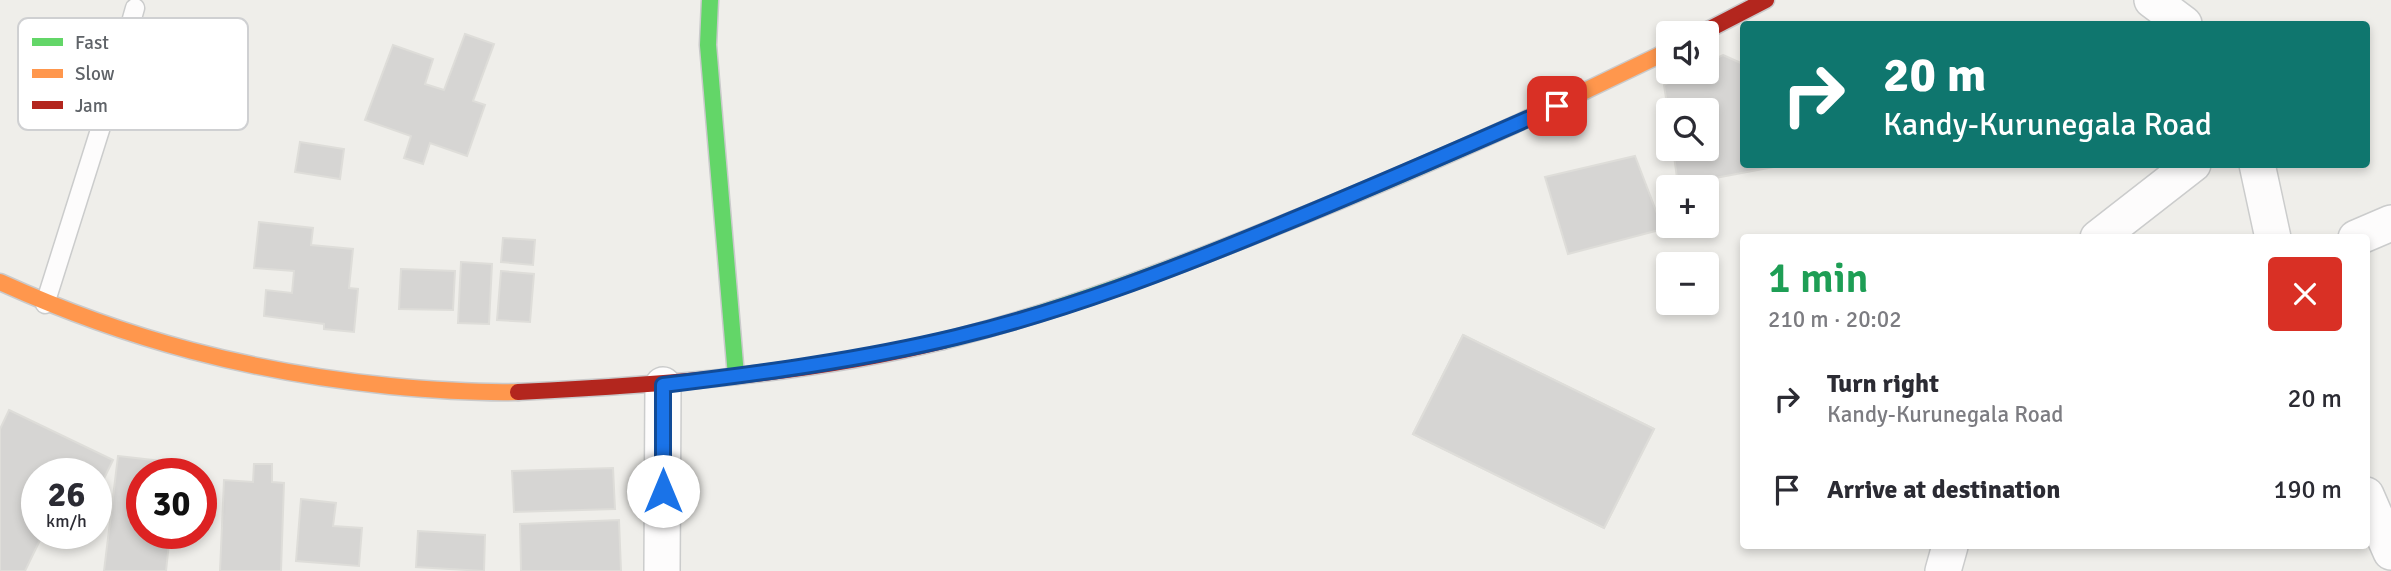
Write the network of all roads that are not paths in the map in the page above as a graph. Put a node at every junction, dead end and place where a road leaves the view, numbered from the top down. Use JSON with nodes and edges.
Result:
{"nodes":[{"id":1,"x":710,"y":0,"type":"edge"},
{"id":2,"x":1766,"y":0,"type":"edge"},
{"id":3,"x":2152,"y":0,"type":"edge"},
{"id":4,"x":135,"y":8,"type":"dead end"},
{"id":5,"x":132,"y":18,"type":"edge"},
{"id":6,"x":2180,"y":21,"type":"edge"},
{"id":7,"x":1719,"y":24,"type":"edge"},
{"id":8,"x":1656,"y":57,"type":"edge"},
{"id":9,"x":100,"y":130,"type":"edge"},
{"id":10,"x":2188,"y":168,"type":"edge"},
{"id":11,"x":2258,"y":168,"type":"edge"},
{"id":12,"x":2391,"y":223,"type":"edge"},
{"id":13,"x":2103,"y":234,"type":"edge"},
{"id":14,"x":2272,"y":234,"type":"edge"},
{"id":15,"x":2365,"y":234,"type":"edge"},
{"id":16,"x":0,"y":282,"type":"edge"},
{"id":17,"x":45,"y":304,"type":"junction"},
{"id":18,"x":736,"y":376,"type":"junction"},
{"id":19,"x":663,"y":385,"type":"junction"},
{"id":20,"x":2370,"y":504,"type":"edge"},
{"id":21,"x":1949,"y":549,"type":"edge"},
{"id":22,"x":2391,"y":552,"type":"edge"},
{"id":23,"x":662,"y":571,"type":"edge"},
{"id":24,"x":1943,"y":571,"type":"edge"}],
"edges":[{"from":1,"to":18,"type":"main road"},
{"from":2,"to":7,"type":"main road"},
{"from":3,"to":6,"type":"street"},
{"from":4,"to":5,"type":"lane"},
{"from":8,"to":18,"type":"main road"},
{"from":9,"to":17,"type":"lane"},
{"from":10,"to":13,"type":"street"},
{"from":11,"to":14,"type":"street"},
{"from":12,"to":15,"type":"street"},
{"from":16,"to":17,"type":"main road"},
{"from":17,"to":19,"type":"main road"},
{"from":18,"to":19,"type":"main road"},
{"from":19,"to":23,"type":"street"},
{"from":20,"to":22,"type":"street"},
{"from":21,"to":24,"type":"street"}]}
